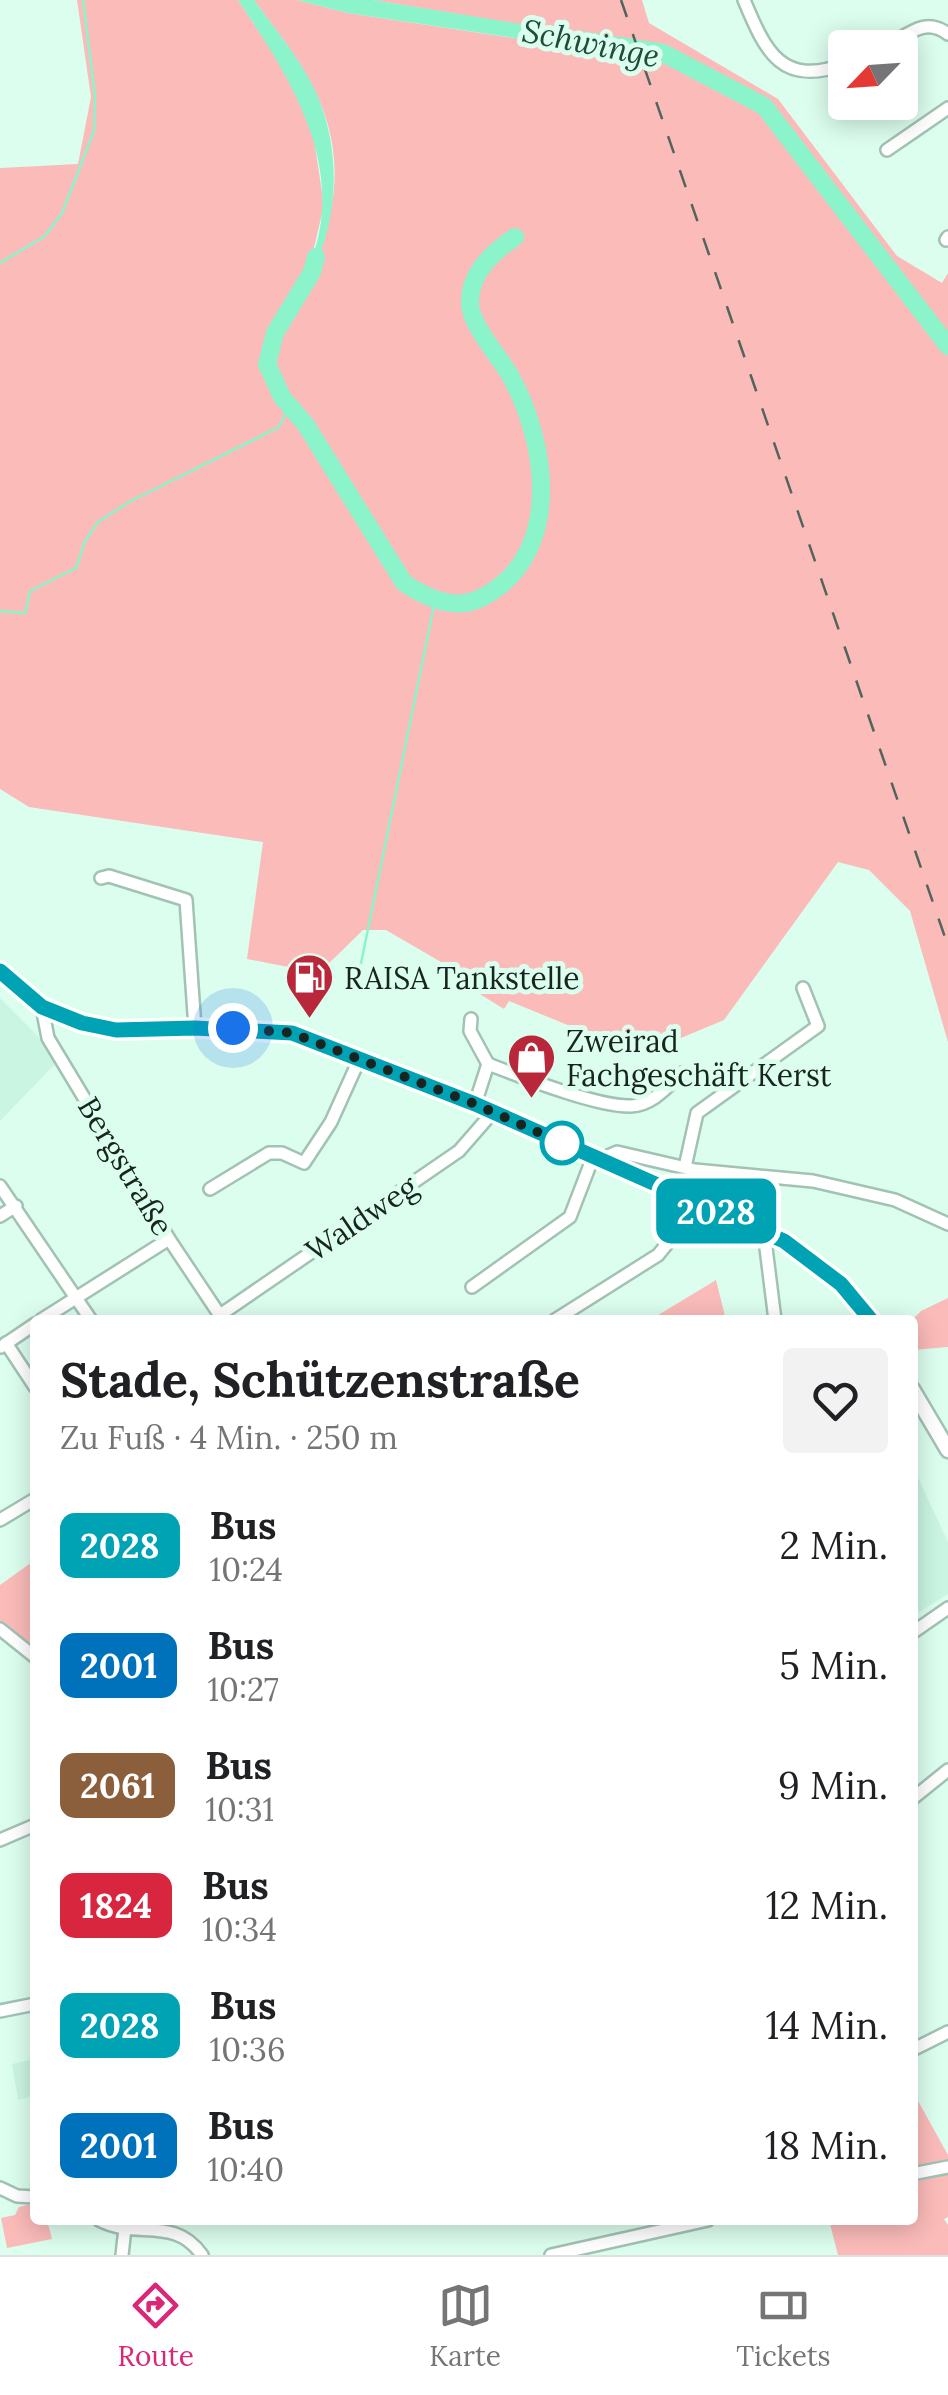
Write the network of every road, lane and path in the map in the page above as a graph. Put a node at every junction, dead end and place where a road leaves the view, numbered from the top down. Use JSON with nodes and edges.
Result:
{"nodes":[{"id":1,"x":744,"y":0,"type":"edge"},
{"id":2,"x":916,"y":30,"type":"edge"},
{"id":3,"x":948,"y":34,"type":"edge"},
{"id":4,"x":828,"y":69,"type":"edge"},
{"id":5,"x":948,"y":108,"type":"edge"},
{"id":6,"x":888,"y":150,"type":"dead end"},
{"id":7,"x":100,"y":878,"type":"dead end"},
{"id":8,"x":0,"y":971,"type":"edge"},
{"id":9,"x":803,"y":988,"type":"dead end"},
{"id":10,"x":42,"y":1007,"type":"junction"},
{"id":11,"x":471,"y":1019,"type":"dead end"},
{"id":12,"x":195,"y":1028,"type":"junction"},
{"id":13,"x":359,"y":1060,"type":"junction"},
{"id":14,"x":488,"y":1064,"type":"junction"},
{"id":15,"x":682,"y":1072,"type":"dead end"},
{"id":16,"x":475,"y":1104,"type":"junction"},
{"id":17,"x":493,"y":1112,"type":"junction"},
{"id":18,"x":596,"y":1158,"type":"junction"},
{"id":19,"x":686,"y":1166,"type":"junction"},
{"id":20,"x":0,"y":1186,"type":"edge"},
{"id":21,"x":210,"y":1188,"type":"dead end"},
{"id":22,"x":688,"y":1199,"type":"junction"},
{"id":23,"x":16,"y":1206,"type":"junction"},
{"id":24,"x":0,"y":1216,"type":"edge"},
{"id":25,"x":948,"y":1224,"type":"edge"},
{"id":26,"x":764,"y":1232,"type":"junction"},
{"id":27,"x":169,"y":1239,"type":"junction"},
{"id":28,"x":472,"y":1287,"type":"dead end"},
{"id":29,"x":75,"y":1298,"type":"junction"},
{"id":30,"x":49,"y":1315,"type":"edge"},
{"id":31,"x":87,"y":1315,"type":"edge"},
{"id":32,"x":219,"y":1315,"type":"edge"},
{"id":33,"x":225,"y":1315,"type":"edge"},
{"id":34,"x":563,"y":1315,"type":"edge"},
{"id":35,"x":774,"y":1315,"type":"edge"},
{"id":36,"x":867,"y":1315,"type":"edge"},
{"id":37,"x":30,"y":1327,"type":"edge"},
{"id":38,"x":3,"y":1345,"type":"edge"},
{"id":39,"x":30,"y":1380,"type":"edge"},
{"id":40,"x":918,"y":1399,"type":"edge"},
{"id":41,"x":948,"y":1450,"type":"edge"},
{"id":42,"x":30,"y":1502,"type":"edge"},
{"id":43,"x":0,"y":1520,"type":"edge"},
{"id":44,"x":946,"y":1609,"type":"edge"},
{"id":45,"x":948,"y":1624,"type":"edge"},
{"id":46,"x":918,"y":1628,"type":"edge"},
{"id":47,"x":0,"y":1629,"type":"edge"},
{"id":48,"x":30,"y":1653,"type":"edge"},
{"id":49,"x":948,"y":1770,"type":"edge"},
{"id":50,"x":918,"y":1794,"type":"edge"},
{"id":51,"x":30,"y":1827,"type":"edge"},
{"id":52,"x":0,"y":1840,"type":"edge"},
{"id":53,"x":30,"y":2005,"type":"edge"},
{"id":54,"x":0,"y":2011,"type":"edge"},
{"id":55,"x":948,"y":2032,"type":"edge"},
{"id":56,"x":918,"y":2047,"type":"edge"},
{"id":57,"x":948,"y":2167,"type":"edge"},
{"id":58,"x":918,"y":2173,"type":"edge"},
{"id":59,"x":0,"y":2188,"type":"edge"},
{"id":60,"x":30,"y":2197,"type":"edge"},
{"id":61,"x":116,"y":2225,"type":"edge"},
{"id":62,"x":185,"y":2225,"type":"edge"},
{"id":63,"x":686,"y":2225,"type":"edge"},
{"id":64,"x":125,"y":2228,"type":"junction"},
{"id":65,"x":180,"y":2234,"type":"junction"},
{"id":66,"x":122,"y":2255,"type":"edge"},
{"id":67,"x":202,"y":2255,"type":"edge"},
{"id":68,"x":552,"y":2255,"type":"edge"}],
"edges":[{"from":1,"to":4,"type":"street"},
{"from":2,"to":3,"type":"street"},
{"from":5,"to":6,"type":"street"},
{"from":7,"to":12,"type":"street"},
{"from":8,"to":10,"type":"main road"},
{"from":9,"to":19,"type":"street"},
{"from":10,"to":12,"type":"main road"},
{"from":10,"to":27,"type":"street","name":"Bergstraße"},
{"from":11,"to":14,"type":"street"},
{"from":12,"to":13,"type":"main road"},
{"from":13,"to":16,"type":"main road"},
{"from":13,"to":21,"type":"street"},
{"from":14,"to":15,"type":"street"},
{"from":14,"to":16,"type":"street"},
{"from":16,"to":17,"type":"main road"},
{"from":17,"to":18,"type":"main road"},
{"from":17,"to":33,"type":"street","name":"Waldweg"},
{"from":18,"to":19,"type":"street"},
{"from":18,"to":22,"type":"main road"},
{"from":18,"to":28,"type":"street"},
{"from":19,"to":25,"type":"street"},
{"from":20,"to":23,"type":"street"},
{"from":22,"to":26,"type":"main road"},
{"from":22,"to":34,"type":"street"},
{"from":23,"to":24,"type":"street"},
{"from":23,"to":29,"type":"street"},
{"from":26,"to":35,"type":"street"},
{"from":26,"to":36,"type":"main road"},
{"from":27,"to":29,"type":"street"},
{"from":27,"to":32,"type":"street","name":"Bergstraße"},
{"from":29,"to":30,"type":"street"},
{"from":29,"to":31,"type":"street"},
{"from":37,"to":38,"type":"street"},
{"from":38,"to":39,"type":"street"},
{"from":40,"to":41,"type":"main road"},
{"from":42,"to":43,"type":"street"},
{"from":44,"to":45,"type":"street"},
{"from":44,"to":46,"type":"street"},
{"from":47,"to":48,"type":"street"},
{"from":49,"to":50,"type":"street"},
{"from":51,"to":52,"type":"street"},
{"from":53,"to":54,"type":"street"},
{"from":55,"to":56,"type":"street"},
{"from":57,"to":58,"type":"street"},
{"from":59,"to":60,"type":"street"},
{"from":61,"to":64,"type":"street"},
{"from":62,"to":65,"type":"street"},
{"from":63,"to":68,"type":"street"},
{"from":64,"to":65,"type":"street"},
{"from":64,"to":66,"type":"street"},
{"from":65,"to":67,"type":"street"}]}
